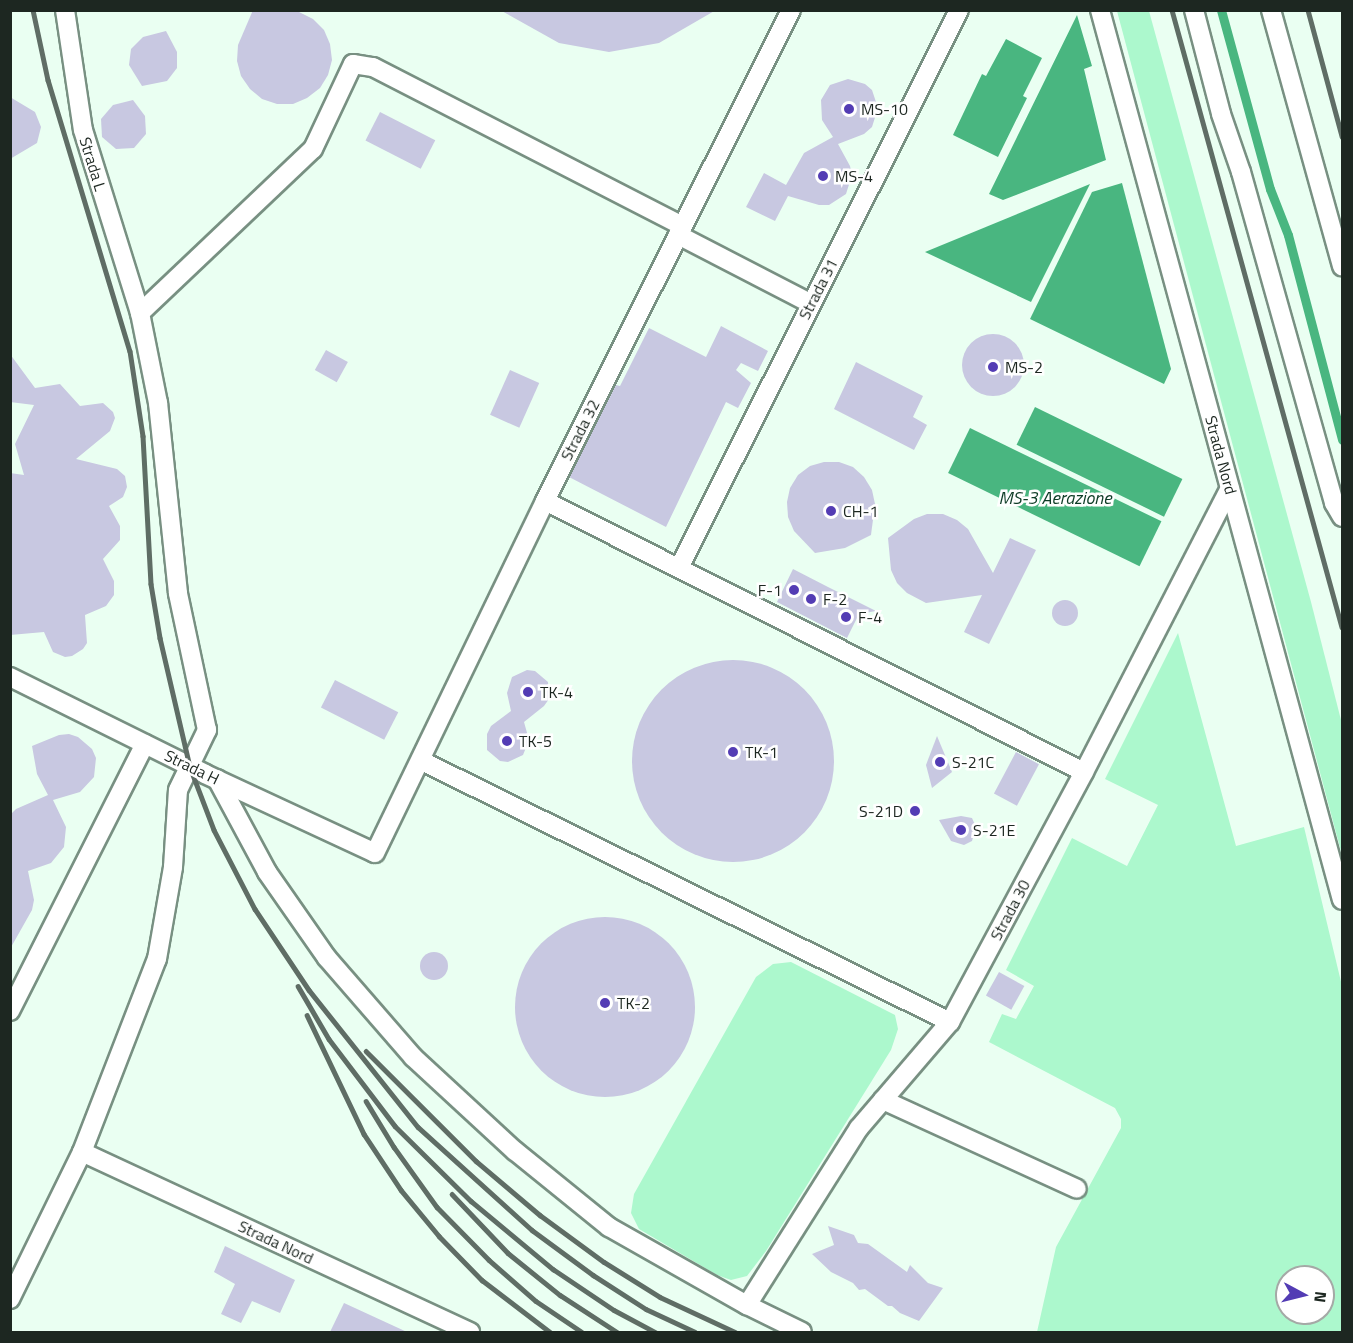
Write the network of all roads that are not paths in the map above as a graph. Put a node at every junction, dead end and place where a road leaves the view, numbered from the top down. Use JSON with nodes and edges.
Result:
{"nodes":[{"id":1,"x":65,"y":10,"type":"edge"},
{"id":2,"x":791,"y":10,"type":"edge"},
{"id":3,"x":959,"y":10,"type":"edge"},
{"id":4,"x":1100,"y":10,"type":"edge"},
{"id":5,"x":1194,"y":10,"type":"edge"},
{"id":6,"x":1271,"y":10,"type":"edge"},
{"id":7,"x":680,"y":230,"type":"junction"},
{"id":8,"x":1342,"y":266,"type":"edge"},
{"id":9,"x":810,"y":303,"type":"junction"},
{"id":10,"x":140,"y":313,"type":"junction"},
{"id":11,"x":1230,"y":488,"type":"junction"},
{"id":12,"x":545,"y":501,"type":"junction"},
{"id":13,"x":1342,"y":517,"type":"edge"},
{"id":14,"x":679,"y":568,"type":"junction"},
{"id":15,"x":10,"y":677,"type":"edge"},
{"id":16,"x":145,"y":744,"type":"junction"},
{"id":17,"x":422,"y":760,"type":"junction"},
{"id":18,"x":190,"y":767,"type":"junction"},
{"id":19,"x":1084,"y":772,"type":"junction"},
{"id":20,"x":217,"y":779,"type":"junction"},
{"id":21,"x":375,"y":853,"type":"joint"},
{"id":22,"x":1342,"y":900,"type":"edge"},
{"id":23,"x":10,"y":1011,"type":"edge"},
{"id":24,"x":950,"y":1022,"type":"junction"},
{"id":25,"x":884,"y":1100,"type":"junction"},
{"id":26,"x":82,"y":1152,"type":"junction"},
{"id":27,"x":1077,"y":1189,"type":"dead end"},
{"id":28,"x":10,"y":1299,"type":"edge"},
{"id":29,"x":747,"y":1305,"type":"junction"},
{"id":30,"x":470,"y":1332,"type":"edge"},
{"id":31,"x":802,"y":1332,"type":"edge"}],
"edges":[{"from":1,"to":10,"type":"lane","name":"Strada L"},
{"from":2,"to":7,"type":"lane","name":"Strada 32"},
{"from":3,"to":9,"type":"lane","name":"Strada 31"},
{"from":4,"to":11,"type":"lane","name":"Strada Nord"},
{"from":5,"to":13,"type":"lane"},
{"from":6,"to":8,"type":"lane"},
{"from":7,"to":9,"type":"lane"},
{"from":7,"to":10,"type":"lane"},
{"from":7,"to":12,"type":"lane","name":"Strada 32"},
{"from":9,"to":14,"type":"lane","name":"Strada 31"},
{"from":10,"to":18,"type":"lane","name":"Strada L"},
{"from":11,"to":19,"type":"lane","name":"Strada 30"},
{"from":11,"to":22,"type":"lane","name":"Strada Nord"},
{"from":12,"to":14,"type":"lane"},
{"from":12,"to":17,"type":"lane","name":"Strada 32"},
{"from":14,"to":19,"type":"lane"},
{"from":15,"to":16,"type":"lane","name":"Strada H"},
{"from":16,"to":18,"type":"lane","name":"Strada H"},
{"from":16,"to":23,"type":"lane"},
{"from":17,"to":21,"type":"lane","name":"Strada 32"},
{"from":17,"to":24,"type":"lane"},
{"from":18,"to":20,"type":"lane","name":"Strada H"},
{"from":18,"to":26,"type":"lane","name":"Strada L"},
{"from":19,"to":24,"type":"lane","name":"Strada 30"},
{"from":20,"to":21,"type":"lane","name":"Strada H"},
{"from":20,"to":29,"type":"lane"},
{"from":24,"to":25,"type":"lane","name":"Strada 30"},
{"from":25,"to":27,"type":"lane"},
{"from":25,"to":29,"type":"lane","name":"Strada 30"},
{"from":26,"to":28,"type":"lane","name":"Strada L"},
{"from":26,"to":30,"type":"lane","name":"Strada Nord"},
{"from":29,"to":31,"type":"lane"}]}
